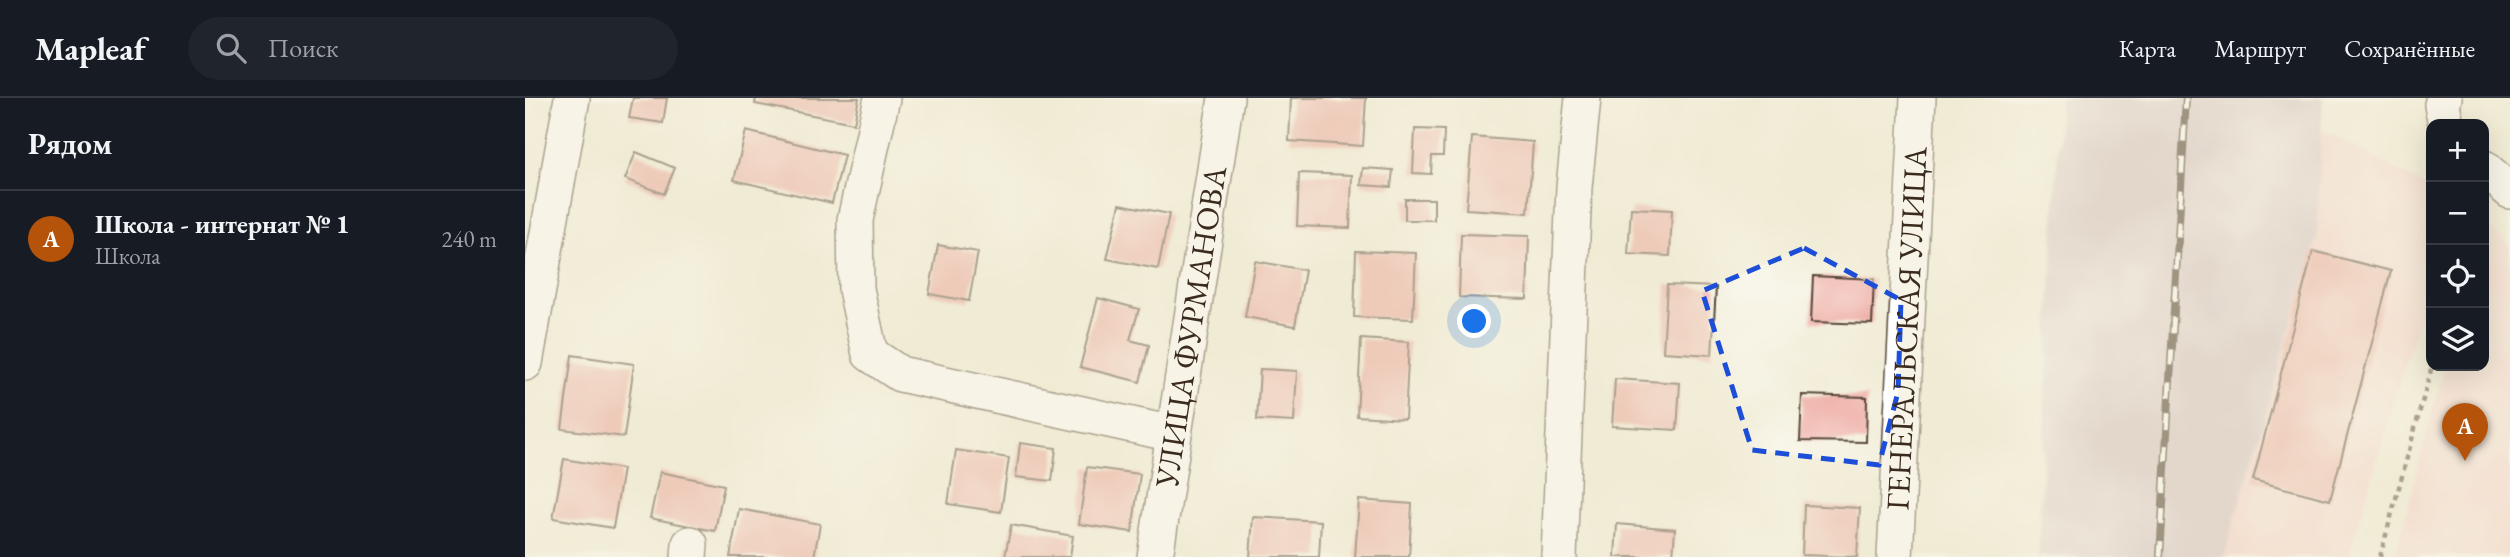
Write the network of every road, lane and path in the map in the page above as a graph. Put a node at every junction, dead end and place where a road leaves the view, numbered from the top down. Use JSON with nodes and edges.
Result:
{"nodes":[{"id":1,"x":572,"y":98,"type":"edge"},
{"id":2,"x":882,"y":98,"type":"edge"},
{"id":3,"x":1226,"y":98,"type":"edge"},
{"id":4,"x":1583,"y":98,"type":"edge"},
{"id":5,"x":1918,"y":98,"type":"edge"},
{"id":6,"x":2444,"y":98,"type":"edge"},
{"id":7,"x":2445,"y":119,"type":"edge"},
{"id":8,"x":2489,"y":172,"type":"edge"},
{"id":9,"x":2510,"y":191,"type":"edge"},
{"id":10,"x":525,"y":363,"type":"edge"},
{"id":11,"x":2431,"y":371,"type":"edge"},
{"id":12,"x":1173,"y":434,"type":"junction"},
{"id":13,"x":1155,"y":557,"type":"edge"},
{"id":14,"x":1559,"y":557,"type":"edge"},
{"id":15,"x":1895,"y":557,"type":"edge"},
{"id":16,"x":2380,"y":557,"type":"edge"}],
"edges":[{"from":1,"to":10,"type":"street"},
{"from":2,"to":12,"type":"street"},
{"from":3,"to":12,"type":"street","name":"УЛИЦА ФУРМАНОВА"},
{"from":4,"to":14,"type":"street"},
{"from":5,"to":15,"type":"street","name":"ГЕНЕРАЛЬСКАЯ УЛИЦА"},
{"from":6,"to":7,"type":"street"},
{"from":8,"to":9,"type":"street"},
{"from":11,"to":16,"type":"path"},
{"from":12,"to":13,"type":"street","name":"УЛИЦА ФУРМАНОВА"}]}
